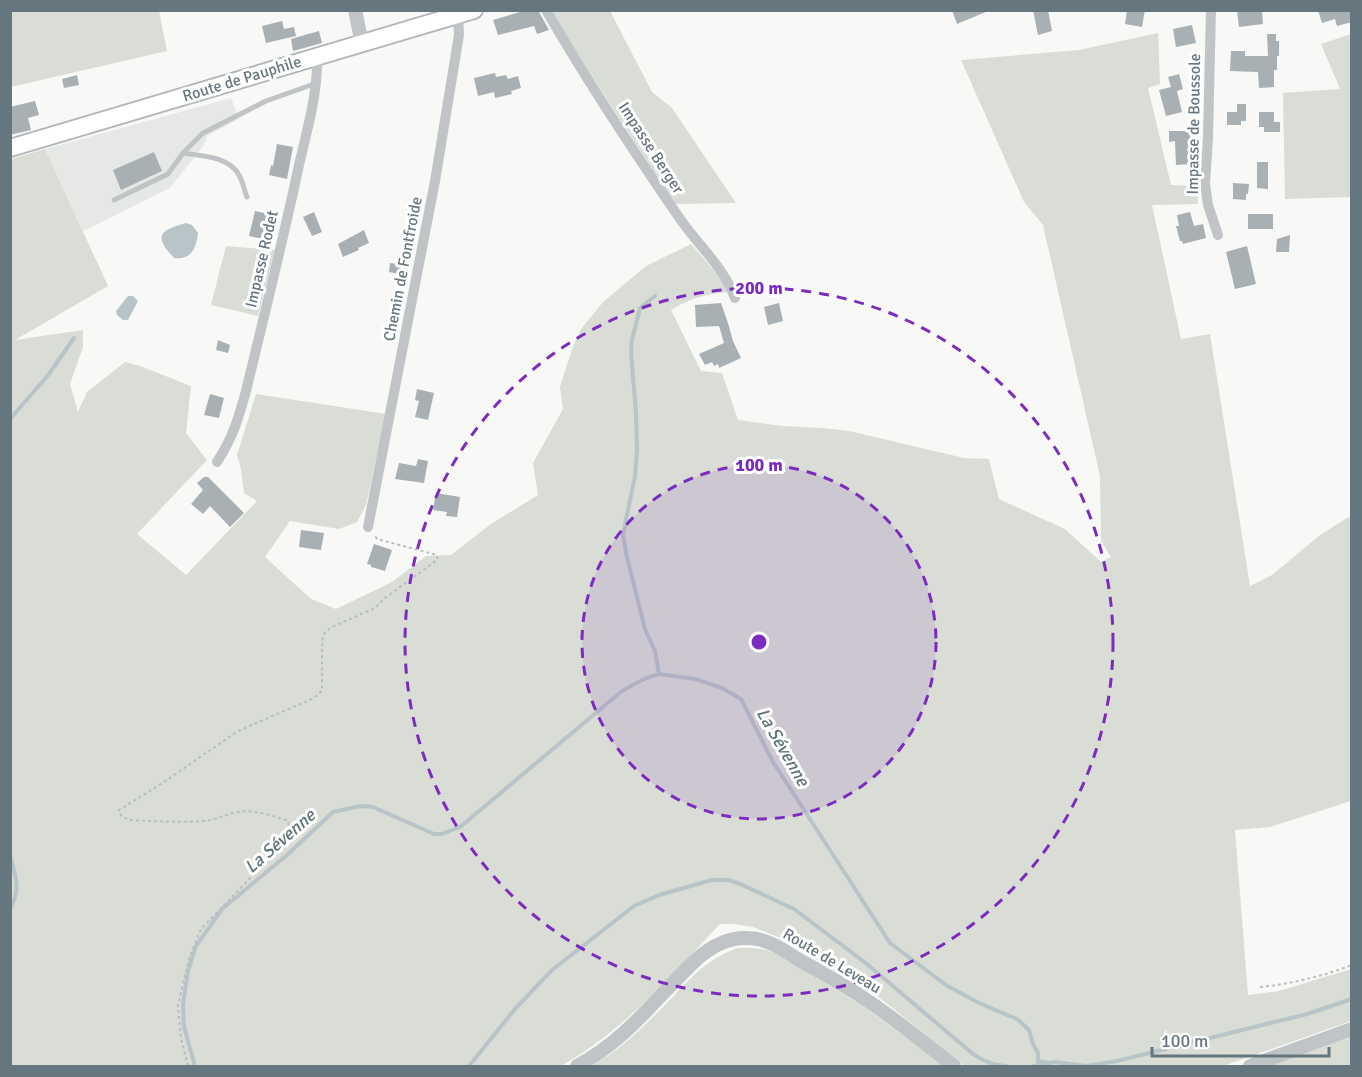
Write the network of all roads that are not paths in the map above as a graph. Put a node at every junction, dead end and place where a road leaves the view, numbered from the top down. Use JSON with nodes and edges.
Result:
{"nodes":[{"id":1,"x":355,"y":10,"type":"edge"},
{"id":2,"x":546,"y":10,"type":"edge"},
{"id":3,"x":1211,"y":10,"type":"edge"},
{"id":4,"x":466,"y":13,"type":"edge"},
{"id":5,"x":362,"y":44,"type":"junction"},
{"id":6,"x":317,"y":57,"type":"junction"},
{"id":7,"x":315,"y":84,"type":"junction"},
{"id":8,"x":10,"y":148,"type":"edge"},
{"id":9,"x":183,"y":153,"type":"junction"},
{"id":10,"x":247,"y":198,"type":"dead end"},
{"id":11,"x":114,"y":200,"type":"dead end"},
{"id":12,"x":1218,"y":235,"type":"dead end"},
{"id":13,"x":735,"y":298,"type":"dead end"},
{"id":14,"x":217,"y":462,"type":"dead end"},
{"id":15,"x":368,"y":527,"type":"road end"},
{"id":16,"x":1352,"y":1029,"type":"edge"},
{"id":17,"x":577,"y":1066,"type":"edge"},
{"id":18,"x":954,"y":1066,"type":"edge"},
{"id":19,"x":1251,"y":1066,"type":"edge"}],
"edges":[{"from":1,"to":5,"type":"street"},
{"from":2,"to":13,"type":"street","name":"Impasse Berger"},
{"from":3,"to":12,"type":"street","name":"Impasse de Boussole"},
{"from":4,"to":5,"type":"main road","name":"Route de Pauphile"},
{"from":4,"to":15,"type":"street","name":"Chemin de Fontfroide"},
{"from":5,"to":6,"type":"main road","name":"Route de Pauphile"},
{"from":6,"to":7,"type":"street","name":"Impasse Rodet"},
{"from":6,"to":8,"type":"main road","name":"Route de Pauphile"},
{"from":7,"to":9,"type":"lane"},
{"from":7,"to":14,"type":"street","name":"Impasse Rodet"},
{"from":9,"to":10,"type":"lane"},
{"from":9,"to":11,"type":"lane"},
{"from":16,"to":19,"type":"street"},
{"from":17,"to":18,"type":"street","name":"Route de Leveau"}]}
